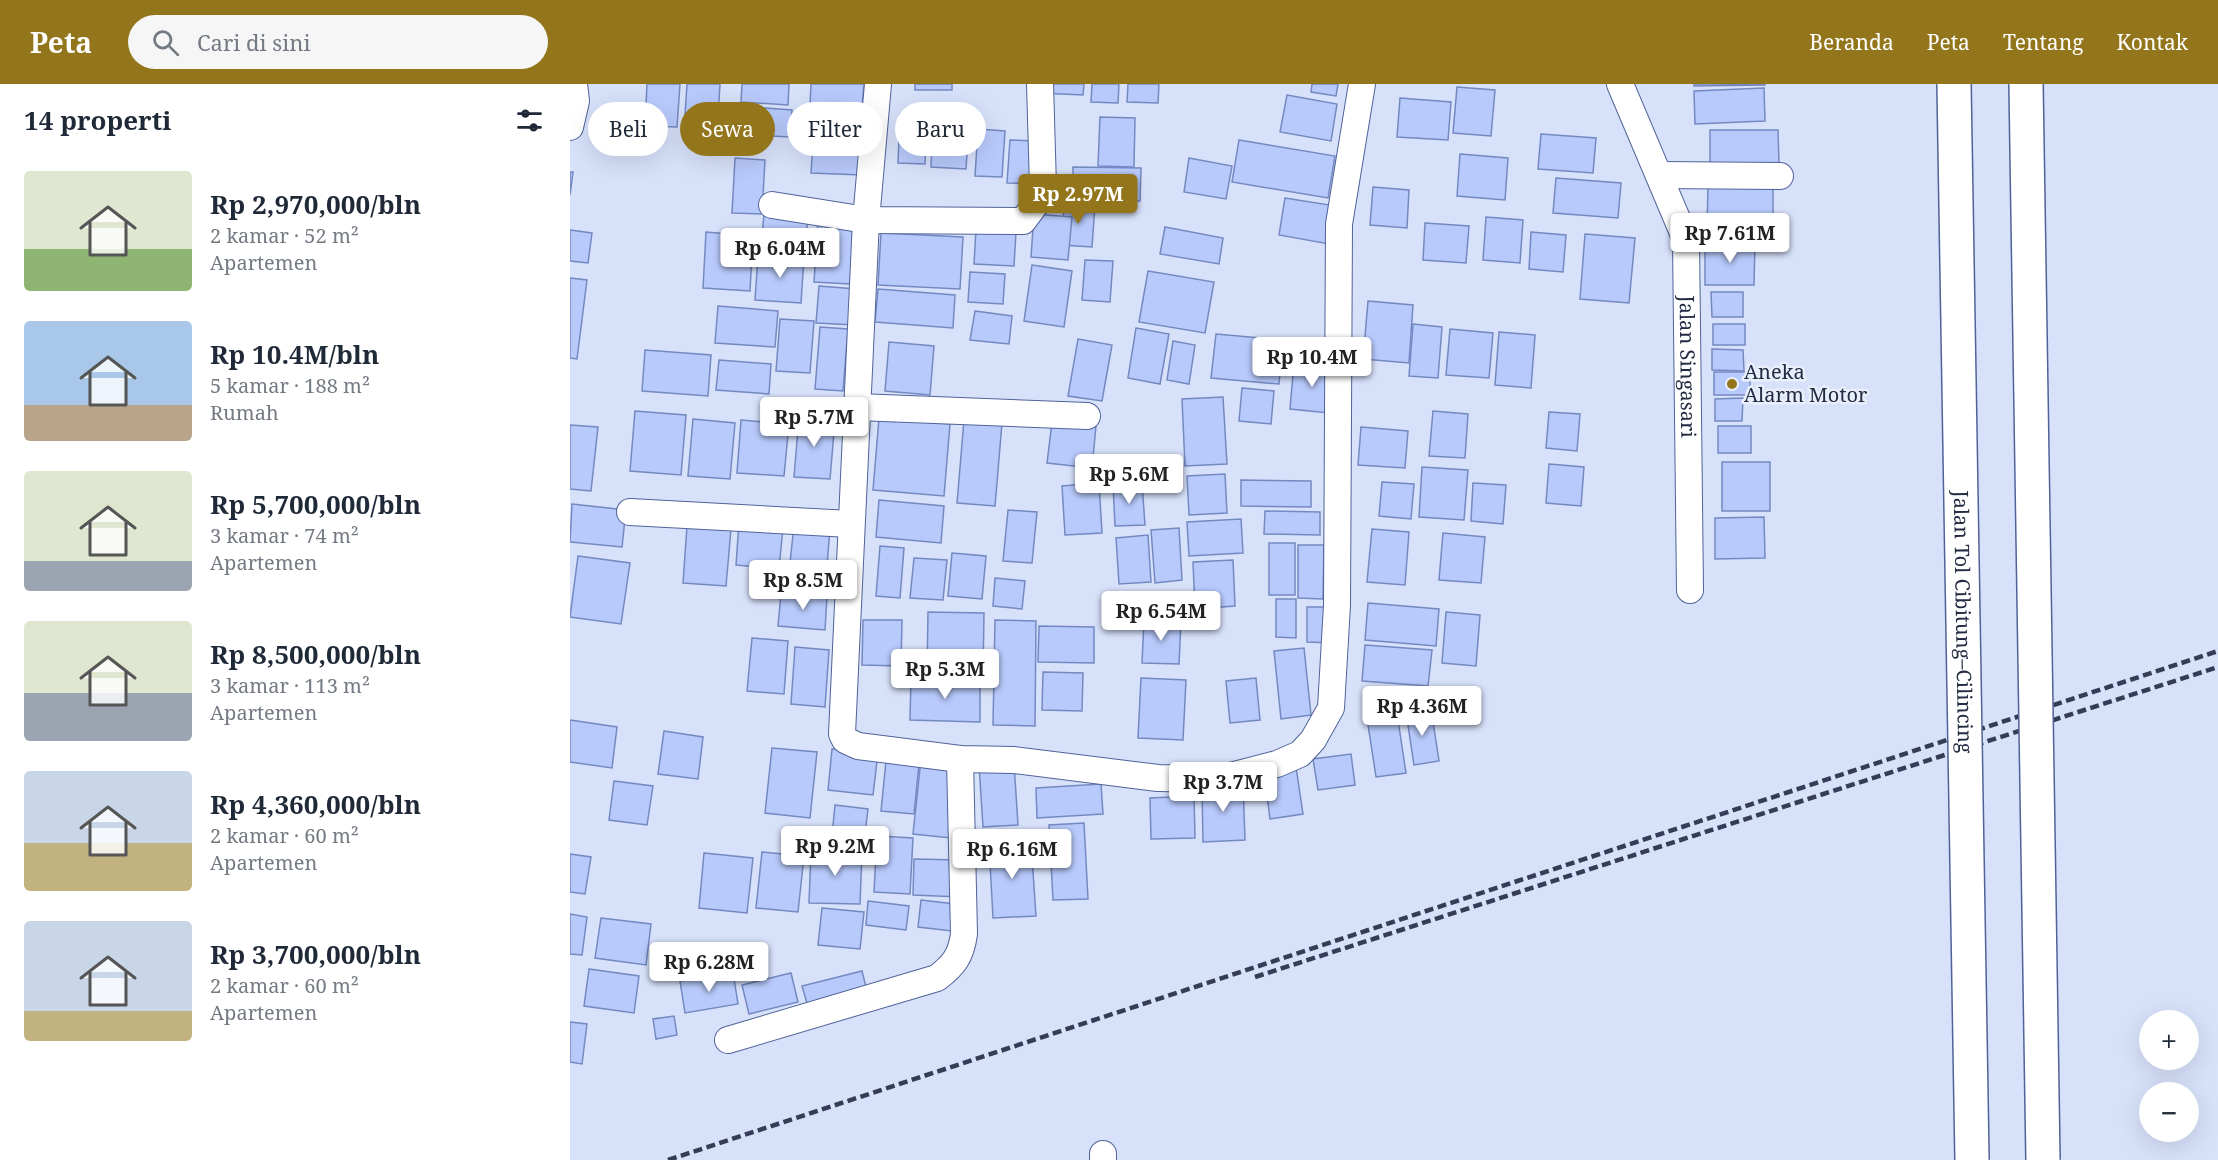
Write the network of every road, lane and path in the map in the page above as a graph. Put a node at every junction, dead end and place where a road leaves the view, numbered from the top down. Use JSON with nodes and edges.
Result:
{"nodes":[{"id":1,"x":574,"y":84,"type":"edge"},
{"id":2,"x":878,"y":84,"type":"edge"},
{"id":3,"x":1040,"y":84,"type":"edge"},
{"id":4,"x":1362,"y":84,"type":"edge"},
{"id":5,"x":1620,"y":84,"type":"edge"},
{"id":6,"x":1954,"y":84,"type":"edge"},
{"id":7,"x":2026,"y":84,"type":"edge"},
{"id":8,"x":570,"y":127,"type":"edge"},
{"id":9,"x":1659,"y":175,"type":"junction"},
{"id":10,"x":1780,"y":176,"type":"dead end"},
{"id":11,"x":772,"y":204,"type":"dead end"},
{"id":12,"x":866,"y":220,"type":"junction"},
{"id":13,"x":857,"y":407,"type":"junction"},
{"id":14,"x":1087,"y":416,"type":"dead end"},
{"id":15,"x":630,"y":512,"type":"dead end"},
{"id":16,"x":850,"y":524,"type":"junction"},
{"id":17,"x":1690,"y":590,"type":"dead end"},
{"id":18,"x":960,"y":759,"type":"junction"},
{"id":19,"x":728,"y":1040,"type":"dead end"},
{"id":20,"x":1972,"y":1160,"type":"edge"},
{"id":21,"x":2043,"y":1160,"type":"edge"}],
"edges":[{"from":1,"to":8,"type":"street"},
{"from":2,"to":12,"type":"street"},
{"from":3,"to":12,"type":"street"},
{"from":4,"to":18,"type":"street"},
{"from":5,"to":9,"type":"street","name":"Jalan Singasari"},
{"from":6,"to":20,"type":"highway","name":"Jalan Tol Cibitung–Cilincing","bridge":true},
{"from":7,"to":21,"type":"highway","bridge":true},
{"from":9,"to":10,"type":"street"},
{"from":9,"to":17,"type":"street","name":"Jalan Singasari"},
{"from":11,"to":12,"type":"street"},
{"from":12,"to":13,"type":"street"},
{"from":13,"to":14,"type":"street"},
{"from":13,"to":16,"type":"street"},
{"from":15,"to":16,"type":"street"},
{"from":16,"to":18,"type":"street"},
{"from":18,"to":19,"type":"street"}]}
